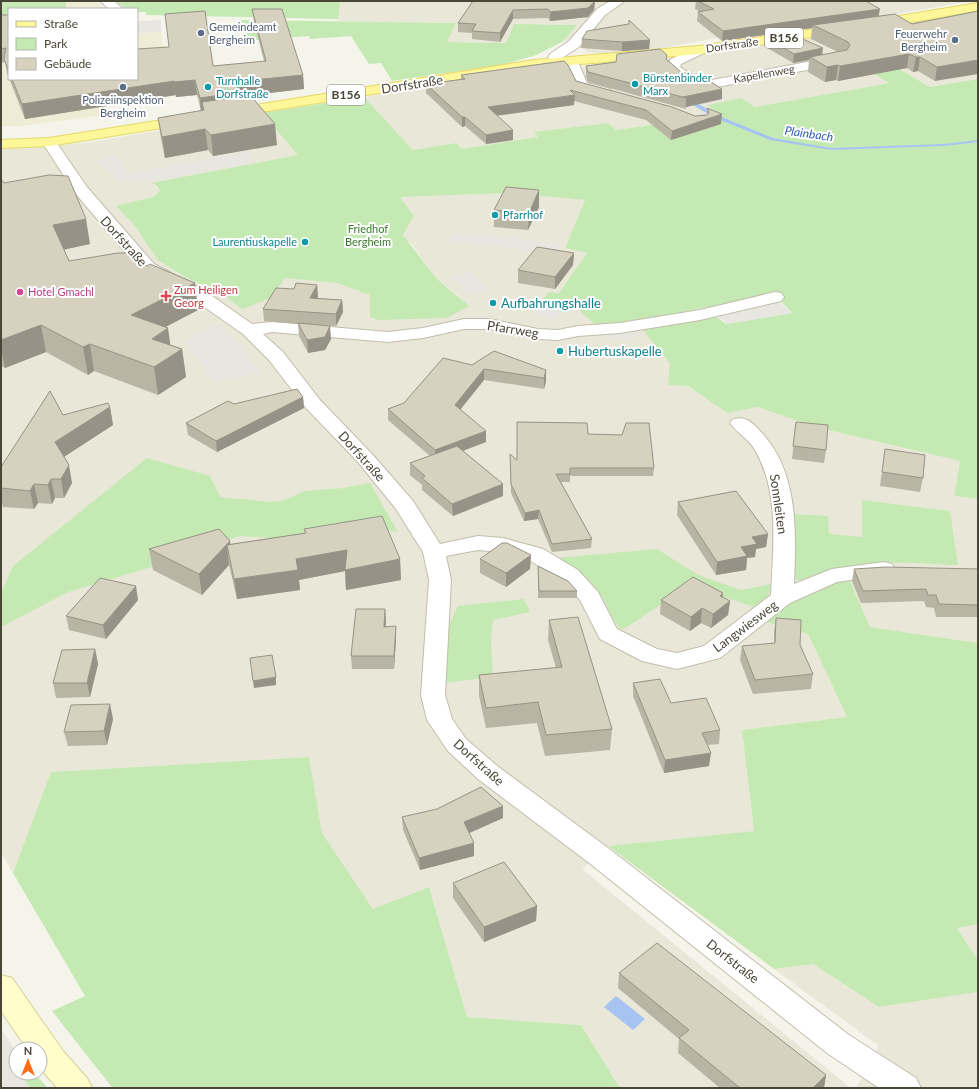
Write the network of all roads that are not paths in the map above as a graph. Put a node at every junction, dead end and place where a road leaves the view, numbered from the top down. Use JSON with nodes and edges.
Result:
{"nodes":[{"id":1,"x":106,"y":1,"type":"edge"},
{"id":2,"x":620,"y":1,"type":"edge"},
{"id":3,"x":978,"y":7,"type":"edge"},
{"id":4,"x":116,"y":8,"type":"edge"},
{"id":5,"x":794,"y":37,"type":"junction"},
{"id":6,"x":574,"y":44,"type":"junction"},
{"id":7,"x":699,"y":50,"type":"junction"},
{"id":8,"x":589,"y":61,"type":"junction"},
{"id":9,"x":571,"y":62,"type":"junction"},
{"id":10,"x":557,"y":63,"type":"junction"},
{"id":11,"x":618,"y":96,"type":"edge"},
{"id":12,"x":50,"y":142,"type":"junction"},
{"id":13,"x":1,"y":144,"type":"edge"},
{"id":14,"x":775,"y":297,"type":"dead end"},
{"id":15,"x":250,"y":330,"type":"junction"},
{"id":16,"x":740,"y":423,"type":"dead end"},
{"id":17,"x":434,"y":552,"type":"junction"},
{"id":18,"x":904,"y":568,"type":"edge"},
{"id":19,"x":782,"y":598,"type":"junction"},
{"id":20,"x":1,"y":987,"type":"edge"},
{"id":21,"x":76,"y":1088,"type":"edge"},
{"id":22,"x":906,"y":1088,"type":"edge"}],
"edges":[{"from":1,"to":4,"type":"street"},
{"from":2,"to":6,"type":"street"},
{"from":3,"to":5,"type":"main road","name":"Dorfstraße","number":"B156"},
{"from":5,"to":7,"type":"main road","name":"Dorfstraße","number":"B156"},
{"from":5,"to":7,"type":"street","name":"Kapellenweg"},
{"from":6,"to":8,"type":"street"},
{"from":6,"to":10,"type":"street"},
{"from":7,"to":8,"type":"main road","name":"Dorfstraße","number":"B156"},
{"from":8,"to":9,"type":"main road","name":"Dorfstraße","number":"B156"},
{"from":9,"to":10,"type":"main road","name":"Dorfstraße","number":"B156"},
{"from":9,"to":11,"type":"street"},
{"from":10,"to":12,"type":"main road","name":"Dorfstraße","number":"B156"},
{"from":12,"to":13,"type":"main road","number":"B156"},
{"from":12,"to":15,"type":"street","name":"Dorfstraße"},
{"from":14,"to":15,"type":"street","name":"Pfarrweg"},
{"from":15,"to":17,"type":"street","name":"Dorfstraße"},
{"from":16,"to":19,"type":"street","name":"Sonnleiten"},
{"from":17,"to":19,"type":"street","name":"Langwiesweg"},
{"from":17,"to":22,"type":"street","name":"Dorfstraße"},
{"from":18,"to":19,"type":"street","name":"Langwiesweg"},
{"from":20,"to":21,"type":"main road"}]}
